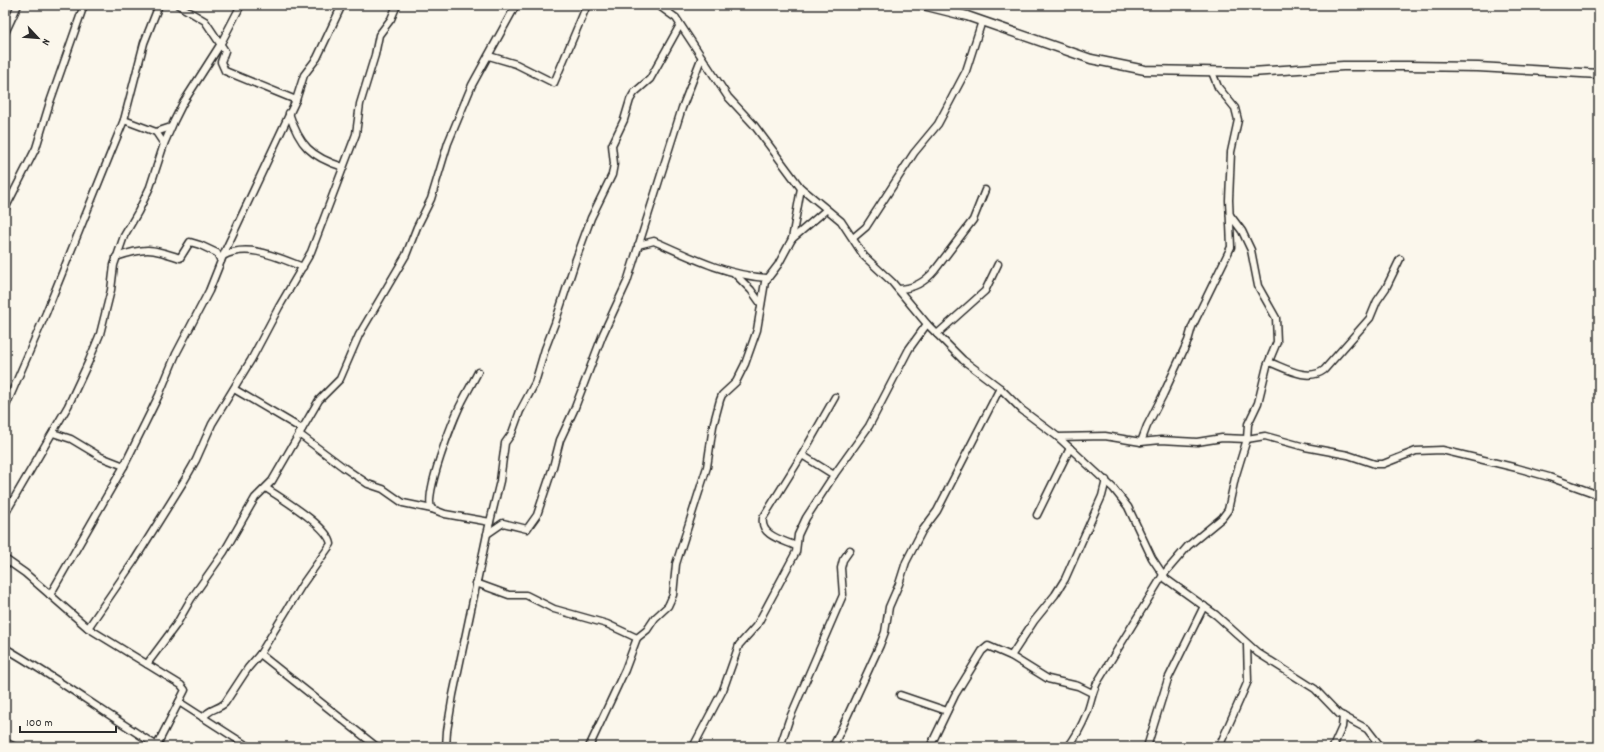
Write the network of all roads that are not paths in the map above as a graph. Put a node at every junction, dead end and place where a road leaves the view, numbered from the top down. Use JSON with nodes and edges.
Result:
{"nodes":[{"id":1,"x":18,"y":5,"type":"edge"},
{"id":2,"x":84,"y":5,"type":"edge"},
{"id":3,"x":160,"y":5,"type":"edge"},
{"id":4,"x":178,"y":5,"type":"edge"},
{"id":5,"x":241,"y":5,"type":"edge"},
{"id":6,"x":342,"y":5,"type":"edge"},
{"id":7,"x":397,"y":5,"type":"edge"},
{"id":8,"x":516,"y":5,"type":"edge"},
{"id":9,"x":587,"y":5,"type":"edge"},
{"id":10,"x":658,"y":5,"type":"edge"},
{"id":11,"x":923,"y":5,"type":"edge"},
{"id":12,"x":982,"y":21,"type":"junction"},
{"id":13,"x":680,"y":25,"type":"junction"},
{"id":14,"x":5,"y":33,"type":"edge"},
{"id":15,"x":226,"y":35,"type":"junction"},
{"id":16,"x":216,"y":36,"type":"junction"},
{"id":17,"x":220,"y":45,"type":"junction"},
{"id":18,"x":489,"y":56,"type":"junction"},
{"id":19,"x":701,"y":59,"type":"junction"},
{"id":20,"x":1212,"y":72,"type":"junction"},
{"id":21,"x":1599,"y":74,"type":"edge"},
{"id":22,"x":296,"y":100,"type":"junction"},
{"id":23,"x":289,"y":113,"type":"junction"},
{"id":24,"x":124,"y":120,"type":"junction"},
{"id":25,"x":172,"y":127,"type":"junction"},
{"id":26,"x":156,"y":132,"type":"junction"},
{"id":27,"x":164,"y":144,"type":"junction"},
{"id":28,"x":343,"y":167,"type":"junction"},
{"id":29,"x":801,"y":188,"type":"junction"},
{"id":30,"x":985,"y":190,"type":"dead end"},
{"id":31,"x":5,"y":210,"type":"edge"},
{"id":32,"x":826,"y":210,"type":"junction"},
{"id":33,"x":1230,"y":215,"type":"junction"},
{"id":34,"x":853,"y":238,"type":"junction"},
{"id":35,"x":792,"y":239,"type":"junction"},
{"id":36,"x":638,"y":245,"type":"junction"},
{"id":37,"x":222,"y":255,"type":"junction"},
{"id":38,"x":116,"y":258,"type":"junction"},
{"id":39,"x":1400,"y":259,"type":"dead end"},
{"id":40,"x":998,"y":264,"type":"dead end"},
{"id":41,"x":303,"y":267,"type":"junction"},
{"id":42,"x":733,"y":273,"type":"junction"},
{"id":43,"x":768,"y":278,"type":"junction"},
{"id":44,"x":898,"y":289,"type":"junction"},
{"id":45,"x":909,"y":289,"type":"junction"},
{"id":46,"x":906,"y":298,"type":"junction"},
{"id":47,"x":761,"y":304,"type":"junction"},
{"id":48,"x":927,"y":324,"type":"junction"},
{"id":49,"x":937,"y":334,"type":"junction"},
{"id":50,"x":1269,"y":362,"type":"junction"},
{"id":51,"x":478,"y":372,"type":"dead end"},
{"id":52,"x":1000,"y":388,"type":"junction"},
{"id":53,"x":234,"y":389,"type":"junction"},
{"id":54,"x":835,"y":397,"type":"dead end"},
{"id":55,"x":5,"y":408,"type":"edge"},
{"id":56,"x":300,"y":431,"type":"junction"},
{"id":57,"x":53,"y":433,"type":"junction"},
{"id":58,"x":1058,"y":437,"type":"junction"},
{"id":59,"x":1247,"y":439,"type":"junction"},
{"id":60,"x":1141,"y":442,"type":"junction"},
{"id":61,"x":1070,"y":448,"type":"junction"},
{"id":62,"x":802,"y":455,"type":"junction"},
{"id":63,"x":124,"y":466,"type":"junction"},
{"id":64,"x":834,"y":475,"type":"junction"},
{"id":65,"x":1106,"y":480,"type":"junction"},
{"id":66,"x":266,"y":488,"type":"junction"},
{"id":67,"x":1599,"y":495,"type":"edge"},
{"id":68,"x":429,"y":503,"type":"junction"},
{"id":69,"x":422,"y":508,"type":"junction"},
{"id":70,"x":432,"y":509,"type":"junction"},
{"id":71,"x":5,"y":514,"type":"edge"},
{"id":72,"x":1037,"y":515,"type":"dead end"},
{"id":73,"x":490,"y":522,"type":"junction"},
{"id":74,"x":487,"y":534,"type":"junction"},
{"id":75,"x":796,"y":546,"type":"junction"},
{"id":76,"x":850,"y":550,"type":"dead end"},
{"id":77,"x":5,"y":559,"type":"edge"},
{"id":78,"x":1163,"y":575,"type":"junction"},
{"id":79,"x":476,"y":583,"type":"junction"},
{"id":80,"x":50,"y":594,"type":"junction"},
{"id":81,"x":1204,"y":606,"type":"junction"},
{"id":82,"x":88,"y":628,"type":"junction"},
{"id":83,"x":638,"y":638,"type":"junction"},
{"id":84,"x":1247,"y":645,"type":"junction"},
{"id":85,"x":5,"y":648,"type":"edge"},
{"id":86,"x":260,"y":654,"type":"junction"},
{"id":87,"x":1011,"y":656,"type":"junction"},
{"id":88,"x":147,"y":664,"type":"junction"},
{"id":89,"x":1092,"y":694,"type":"junction"},
{"id":90,"x":900,"y":695,"type":"dead end"},
{"id":91,"x":179,"y":702,"type":"junction"},
{"id":92,"x":947,"y":711,"type":"junction"},
{"id":93,"x":1344,"y":716,"type":"junction"},
{"id":94,"x":203,"y":718,"type":"junction"},
{"id":95,"x":5,"y":742,"type":"edge"},
{"id":96,"x":15,"y":747,"type":"edge"},
{"id":97,"x":158,"y":747,"type":"edge"},
{"id":98,"x":249,"y":747,"type":"edge"},
{"id":99,"x":377,"y":747,"type":"edge"},
{"id":100,"x":446,"y":747,"type":"edge"},
{"id":101,"x":589,"y":747,"type":"edge"},
{"id":102,"x":693,"y":747,"type":"edge"},
{"id":103,"x":780,"y":747,"type":"edge"},
{"id":104,"x":833,"y":747,"type":"edge"},
{"id":105,"x":930,"y":747,"type":"edge"},
{"id":106,"x":1068,"y":747,"type":"edge"},
{"id":107,"x":1147,"y":747,"type":"edge"},
{"id":108,"x":1219,"y":747,"type":"edge"},
{"id":109,"x":1333,"y":747,"type":"edge"},
{"id":110,"x":1381,"y":747,"type":"edge"}],
"edges":[{"from":1,"to":14,"type":"street"},
{"from":2,"to":31,"type":"street"},
{"from":3,"to":24,"type":"street"},
{"from":4,"to":16,"type":"street"},
{"from":5,"to":15,"type":"street"},
{"from":6,"to":22,"type":"street"},
{"from":7,"to":28,"type":"street"},
{"from":8,"to":18,"type":"street"},
{"from":9,"to":18,"type":"street"},
{"from":10,"to":13,"type":"street"},
{"from":11,"to":12,"type":"street"},
{"from":12,"to":20,"type":"street"},
{"from":12,"to":34,"type":"street"},
{"from":13,"to":19,"type":"street"},
{"from":13,"to":73,"type":"street"},
{"from":15,"to":16,"type":"street"},
{"from":15,"to":17,"type":"street"},
{"from":16,"to":17,"type":"street"},
{"from":17,"to":22,"type":"street"},
{"from":17,"to":25,"type":"street"},
{"from":18,"to":56,"type":"street"},
{"from":19,"to":29,"type":"street"},
{"from":19,"to":36,"type":"street"},
{"from":20,"to":21,"type":"street"},
{"from":20,"to":33,"type":"street"},
{"from":22,"to":23,"type":"street"},
{"from":23,"to":28,"type":"street"},
{"from":23,"to":37,"type":"street"},
{"from":24,"to":26,"type":"street"},
{"from":24,"to":55,"type":"street"},
{"from":25,"to":26,"type":"street"},
{"from":25,"to":27,"type":"street"},
{"from":26,"to":27,"type":"street"},
{"from":27,"to":38,"type":"street"},
{"from":28,"to":41,"type":"street"},
{"from":29,"to":32,"type":"street"},
{"from":29,"to":35,"type":"street"},
{"from":30,"to":45,"type":"street"},
{"from":32,"to":34,"type":"street"},
{"from":32,"to":35,"type":"street"},
{"from":33,"to":50,"type":"street"},
{"from":33,"to":60,"type":"street"},
{"from":34,"to":44,"type":"street"},
{"from":35,"to":43,"type":"street"},
{"from":36,"to":42,"type":"street"},
{"from":36,"to":74,"type":"street"},
{"from":37,"to":38,"type":"street"},
{"from":37,"to":41,"type":"street"},
{"from":37,"to":63,"type":"street"},
{"from":38,"to":57,"type":"street"},
{"from":39,"to":50,"type":"street"},
{"from":40,"to":49,"type":"street"},
{"from":41,"to":53,"type":"street"},
{"from":42,"to":43,"type":"street"},
{"from":42,"to":47,"type":"street"},
{"from":43,"to":47,"type":"street"},
{"from":44,"to":45,"type":"street"},
{"from":44,"to":46,"type":"street"},
{"from":45,"to":46,"type":"street"},
{"from":46,"to":48,"type":"street"},
{"from":47,"to":83,"type":"street"},
{"from":48,"to":49,"type":"street"},
{"from":48,"to":64,"type":"street"},
{"from":49,"to":52,"type":"street"},
{"from":50,"to":59,"type":"street"},
{"from":51,"to":68,"type":"street"},
{"from":52,"to":58,"type":"street"},
{"from":52,"to":104,"type":"street"},
{"from":53,"to":56,"type":"street"},
{"from":53,"to":82,"type":"street"},
{"from":54,"to":62,"type":"street"},
{"from":56,"to":66,"type":"street"},
{"from":56,"to":69,"type":"street"},
{"from":57,"to":63,"type":"street"},
{"from":57,"to":71,"type":"street"},
{"from":58,"to":60,"type":"street"},
{"from":58,"to":61,"type":"street"},
{"from":59,"to":60,"type":"street"},
{"from":59,"to":67,"type":"street"},
{"from":59,"to":78,"type":"street"},
{"from":61,"to":65,"type":"street"},
{"from":61,"to":72,"type":"street"},
{"from":62,"to":64,"type":"street"},
{"from":62,"to":75,"type":"street"},
{"from":63,"to":80,"type":"street"},
{"from":64,"to":75,"type":"street"},
{"from":65,"to":78,"type":"street"},
{"from":65,"to":87,"type":"street"},
{"from":66,"to":86,"type":"street"},
{"from":66,"to":88,"type":"street"},
{"from":68,"to":69,"type":"street"},
{"from":68,"to":70,"type":"street"},
{"from":69,"to":70,"type":"street"},
{"from":70,"to":73,"type":"street"},
{"from":73,"to":74,"type":"street"},
{"from":74,"to":79,"type":"street"},
{"from":75,"to":102,"type":"street"},
{"from":76,"to":103,"type":"street"},
{"from":77,"to":80,"type":"street"},
{"from":78,"to":81,"type":"street"},
{"from":78,"to":89,"type":"street"},
{"from":79,"to":83,"type":"street"},
{"from":79,"to":100,"type":"street"},
{"from":80,"to":82,"type":"street"},
{"from":81,"to":84,"type":"street"},
{"from":81,"to":107,"type":"street"},
{"from":82,"to":88,"type":"street"},
{"from":83,"to":101,"type":"street"},
{"from":84,"to":93,"type":"street"},
{"from":84,"to":108,"type":"street"},
{"from":85,"to":97,"type":"street"},
{"from":86,"to":94,"type":"street"},
{"from":86,"to":99,"type":"street"},
{"from":87,"to":89,"type":"street"},
{"from":87,"to":92,"type":"street"},
{"from":88,"to":91,"type":"street"},
{"from":89,"to":106,"type":"street"},
{"from":90,"to":92,"type":"street"},
{"from":91,"to":94,"type":"street"},
{"from":91,"to":97,"type":"street"},
{"from":92,"to":105,"type":"street"},
{"from":93,"to":109,"type":"street"},
{"from":93,"to":110,"type":"street"},
{"from":94,"to":98,"type":"street"},
{"from":95,"to":96,"type":"street"}]}
